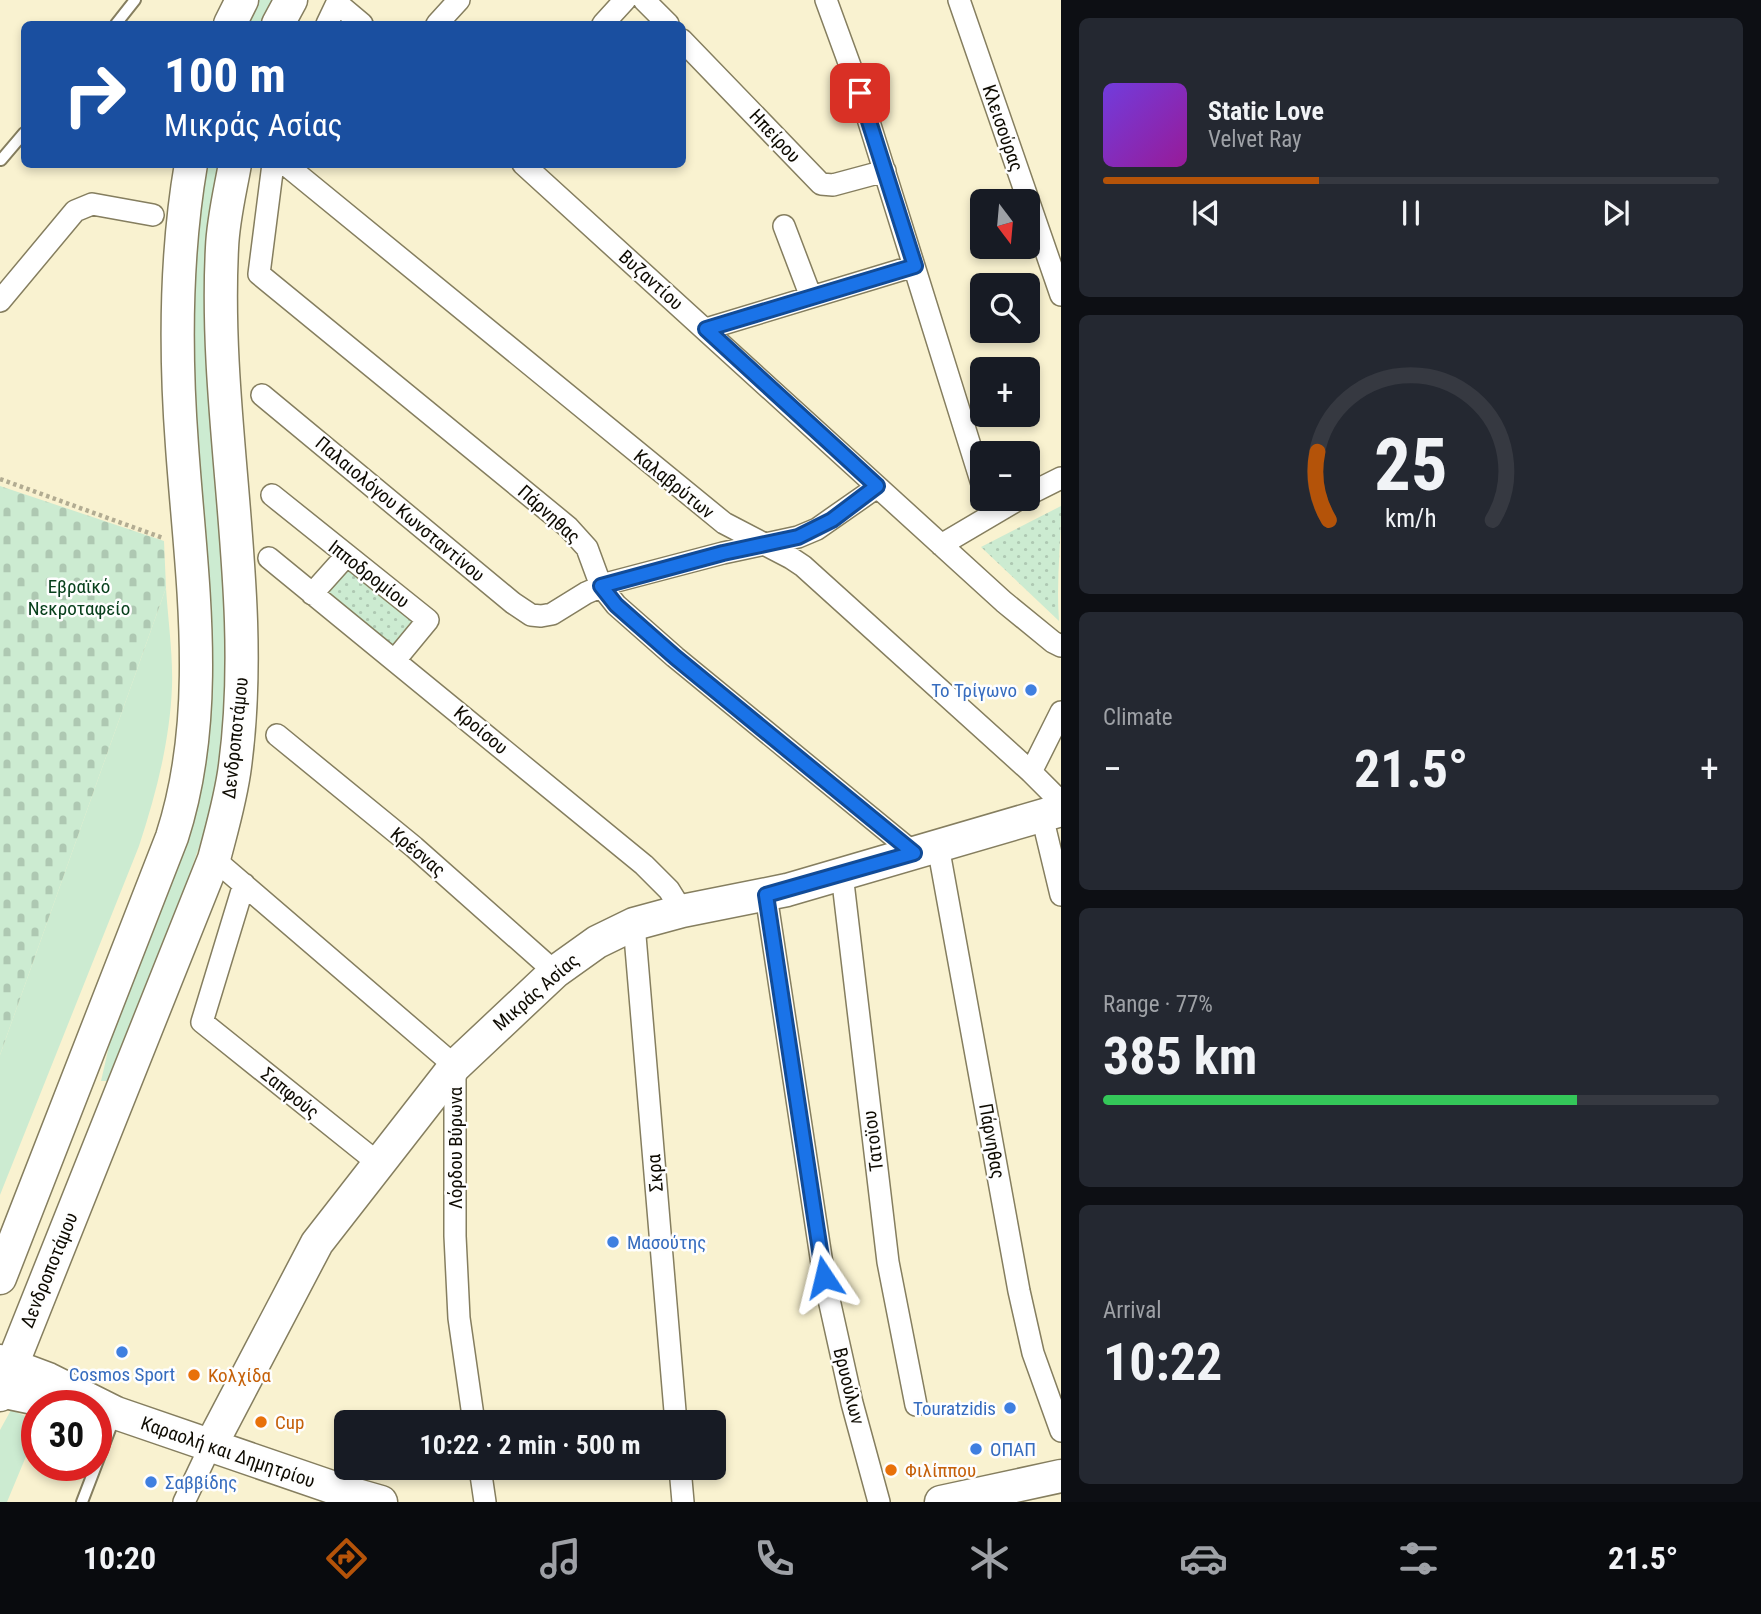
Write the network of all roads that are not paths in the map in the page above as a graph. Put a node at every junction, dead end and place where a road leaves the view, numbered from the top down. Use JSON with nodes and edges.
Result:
{"nodes":[{"id":1,"x":135,"y":0,"type":"edge"},
{"id":2,"x":242,"y":0,"type":"edge"},
{"id":3,"x":291,"y":0,"type":"edge"},
{"id":4,"x":459,"y":0,"type":"edge"},
{"id":5,"x":625,"y":0,"type":"edge"},
{"id":6,"x":644,"y":0,"type":"edge"},
{"id":7,"x":826,"y":0,"type":"edge"},
{"id":8,"x":959,"y":0,"type":"edge"},
{"id":9,"x":118,"y":21,"type":"edge"},
{"id":10,"x":232,"y":21,"type":"edge"},
{"id":11,"x":280,"y":21,"type":"edge"},
{"id":12,"x":328,"y":21,"type":"edge"},
{"id":13,"x":358,"y":21,"type":"edge"},
{"id":14,"x":440,"y":21,"type":"edge"},
{"id":15,"x":606,"y":21,"type":"edge"},
{"id":16,"x":665,"y":21,"type":"edge"},
{"id":17,"x":686,"y":44,"type":"edge"},
{"id":18,"x":21,"y":137,"type":"edge"},
{"id":19,"x":1,"y":160,"type":"edge"},
{"id":20,"x":190,"y":168,"type":"edge"},
{"id":21,"x":233,"y":168,"type":"edge"},
{"id":22,"x":273,"y":168,"type":"edge"},
{"id":23,"x":290,"y":168,"type":"edge"},
{"id":24,"x":527,"y":168,"type":"edge"},
{"id":25,"x":885,"y":171,"type":"junction"},
{"id":26,"x":153,"y":215,"type":"dead end"},
{"id":27,"x":784,"y":226,"type":"dead end"},
{"id":28,"x":915,"y":266,"type":"junction"},
{"id":29,"x":1061,"y":295,"type":"edge"},
{"id":30,"x":811,"y":298,"type":"junction"},
{"id":31,"x":0,"y":301,"type":"edge"},
{"id":32,"x":706,"y":329,"type":"junction"},
{"id":33,"x":262,"y":395,"type":"dead end"},
{"id":34,"x":970,"y":445,"type":"edge"},
{"id":35,"x":1061,"y":478,"type":"edge"},
{"id":36,"x":877,"y":486,"type":"junction"},
{"id":37,"x":1040,"y":488,"type":"edge"},
{"id":38,"x":272,"y":495,"type":"dead end"},
{"id":39,"x":983,"y":511,"type":"edge"},
{"id":40,"x":766,"y":544,"type":"junction"},
{"id":41,"x":941,"y":545,"type":"junction"},
{"id":42,"x":346,"y":556,"type":"junction"},
{"id":43,"x":269,"y":558,"type":"dead end"},
{"id":44,"x":601,"y":586,"type":"junction"},
{"id":45,"x":312,"y":594,"type":"junction"},
{"id":46,"x":1061,"y":646,"type":"edge"},
{"id":47,"x":395,"y":660,"type":"junction"},
{"id":48,"x":1061,"y":712,"type":"edge"},
{"id":49,"x":277,"y":735,"type":"dead end"},
{"id":50,"x":1031,"y":772,"type":"junction"},
{"id":51,"x":1055,"y":809,"type":"edge"},
{"id":52,"x":926,"y":850,"type":"junction"},
{"id":53,"x":214,"y":859,"type":"junction"},
{"id":54,"x":842,"y":874,"type":"junction"},
{"id":55,"x":244,"y":884,"type":"junction"},
{"id":56,"x":766,"y":895,"type":"junction"},
{"id":57,"x":1061,"y":895,"type":"edge"},
{"id":58,"x":682,"y":911,"type":"junction"},
{"id":59,"x":634,"y":924,"type":"junction"},
{"id":60,"x":555,"y":972,"type":"junction"},
{"id":61,"x":455,"y":1066,"type":"junction"},
{"id":62,"x":378,"y":1163,"type":"junction"},
{"id":63,"x":0,"y":1278,"type":"edge"},
{"id":64,"x":3,"y":1381,"type":"edge"},
{"id":65,"x":27,"y":1390,"type":"edge"},
{"id":66,"x":67,"y":1390,"type":"edge"},
{"id":67,"x":916,"y":1405,"type":"dead end"},
{"id":68,"x":472,"y":1410,"type":"edge"},
{"id":69,"x":675,"y":1410,"type":"edge"},
{"id":70,"x":112,"y":1414,"type":"edge"},
{"id":71,"x":1061,"y":1430,"type":"edge"},
{"id":72,"x":211,"y":1445,"type":"junction"},
{"id":73,"x":1061,"y":1476,"type":"edge"},
{"id":74,"x":482,"y":1480,"type":"edge"},
{"id":75,"x":681,"y":1480,"type":"edge"},
{"id":76,"x":88,"y":1481,"type":"edge"},
{"id":77,"x":344,"y":1497,"type":"edge"},
{"id":78,"x":82,"y":1502,"type":"edge"},
{"id":79,"x":184,"y":1502,"type":"edge"},
{"id":80,"x":381,"y":1502,"type":"edge"},
{"id":81,"x":485,"y":1502,"type":"edge"},
{"id":82,"x":682,"y":1502,"type":"edge"},
{"id":83,"x":879,"y":1502,"type":"edge"},
{"id":84,"x":941,"y":1502,"type":"edge"}],
"edges":[{"from":1,"to":9,"type":"lane"},
{"from":2,"to":10,"type":"main road"},
{"from":3,"to":11,"type":"main road"},
{"from":4,"to":14,"type":"street"},
{"from":5,"to":15,"type":"street"},
{"from":6,"to":16,"type":"street"},
{"from":7,"to":25,"type":"street"},
{"from":8,"to":29,"type":"street","name":"Κλεισούρας"},
{"from":12,"to":13,"type":"street"},
{"from":17,"to":25,"type":"street","name":"Ηπείρου"},
{"from":18,"to":19,"type":"lane"},
{"from":20,"to":63,"type":"main road"},
{"from":21,"to":53,"type":"main road","name":"Δενδροποτάμου"},
{"from":22,"to":44,"type":"street","name":"Πάρνηθας"},
{"from":23,"to":40,"type":"street","name":"Καλαβρύτων"},
{"from":24,"to":32,"type":"street","name":"Βυζαντίου"},
{"from":25,"to":28,"type":"street"},
{"from":26,"to":31,"type":"street"},
{"from":27,"to":30,"type":"street"},
{"from":28,"to":30,"type":"street"},
{"from":28,"to":34,"type":"street"},
{"from":30,"to":32,"type":"street"},
{"from":32,"to":36,"type":"street","name":"Βυζαντίου"},
{"from":33,"to":44,"type":"street","name":"Παλαιολόγου Κωνσταντίνου"},
{"from":35,"to":37,"type":"street"},
{"from":36,"to":40,"type":"street"},
{"from":36,"to":41,"type":"street","name":"Βυζαντίου"},
{"from":38,"to":42,"type":"street","name":"Ιπποδρομίου"},
{"from":39,"to":41,"type":"street"},
{"from":40,"to":44,"type":"street"},
{"from":40,"to":50,"type":"street","name":"Καλαβρύτων"},
{"from":41,"to":46,"type":"street","name":"Βυζαντίου"},
{"from":42,"to":45,"type":"street"},
{"from":42,"to":47,"type":"street","name":"Ιπποδρομίου"},
{"from":43,"to":45,"type":"street","name":"Κροίσου"},
{"from":44,"to":52,"type":"street","name":"Πάρνηθας"},
{"from":45,"to":47,"type":"street","name":"Κροίσου"},
{"from":47,"to":58,"type":"street","name":"Κροίσου"},
{"from":48,"to":50,"type":"street"},
{"from":49,"to":60,"type":"street","name":"Κρέσνας"},
{"from":50,"to":51,"type":"street","name":"Καλαβρύτων"},
{"from":51,"to":52,"type":"main road","name":"Μικράς Ασίας"},
{"from":51,"to":57,"type":"street"},
{"from":52,"to":54,"type":"main road","name":"Μικράς Ασίας"},
{"from":52,"to":71,"type":"street","name":"Πάρνηθας"},
{"from":53,"to":55,"type":"street","name":"Λόρδου Βύρωνα"},
{"from":53,"to":64,"type":"main road","name":"Δενδροποτάμου"},
{"from":54,"to":56,"type":"main road","name":"Μικράς Ασίας"},
{"from":54,"to":67,"type":"street","name":"Τατοϊου"},
{"from":55,"to":61,"type":"street","name":"Λόρδου Βύρωνα"},
{"from":55,"to":62,"type":"street","name":"Σαπφούς"},
{"from":56,"to":58,"type":"main road","name":"Μικράς Ασίας"},
{"from":56,"to":83,"type":"street","name":"Βρυούλων"},
{"from":58,"to":59,"type":"main road","name":"Μικράς Ασίας"},
{"from":59,"to":60,"type":"main road","name":"Μικράς Ασίας"},
{"from":59,"to":69,"type":"street","name":"Σκρα"},
{"from":60,"to":61,"type":"main road","name":"Μικράς Ασίας"},
{"from":61,"to":62,"type":"main road","name":"Μικράς Ασίας"},
{"from":61,"to":68,"type":"street","name":"Λόρδου Βύρωνα"},
{"from":62,"to":72,"type":"main road","name":"Μικράς Ασίας"},
{"from":64,"to":65,"type":"main road"},
{"from":64,"to":66,"type":"main road","name":"Καραολή και Δημητρίου"},
{"from":70,"to":72,"type":"main road","name":"Καραολή και Δημητρίου"},
{"from":72,"to":77,"type":"main road","name":"Καραολή και Δημητρίου"},
{"from":72,"to":79,"type":"street"},
{"from":73,"to":84,"type":"main road"},
{"from":74,"to":81,"type":"street"},
{"from":75,"to":82,"type":"street"},
{"from":76,"to":78,"type":"lane"},
{"from":77,"to":80,"type":"main road","name":"Καραολή και Δημητρίου"}]}
